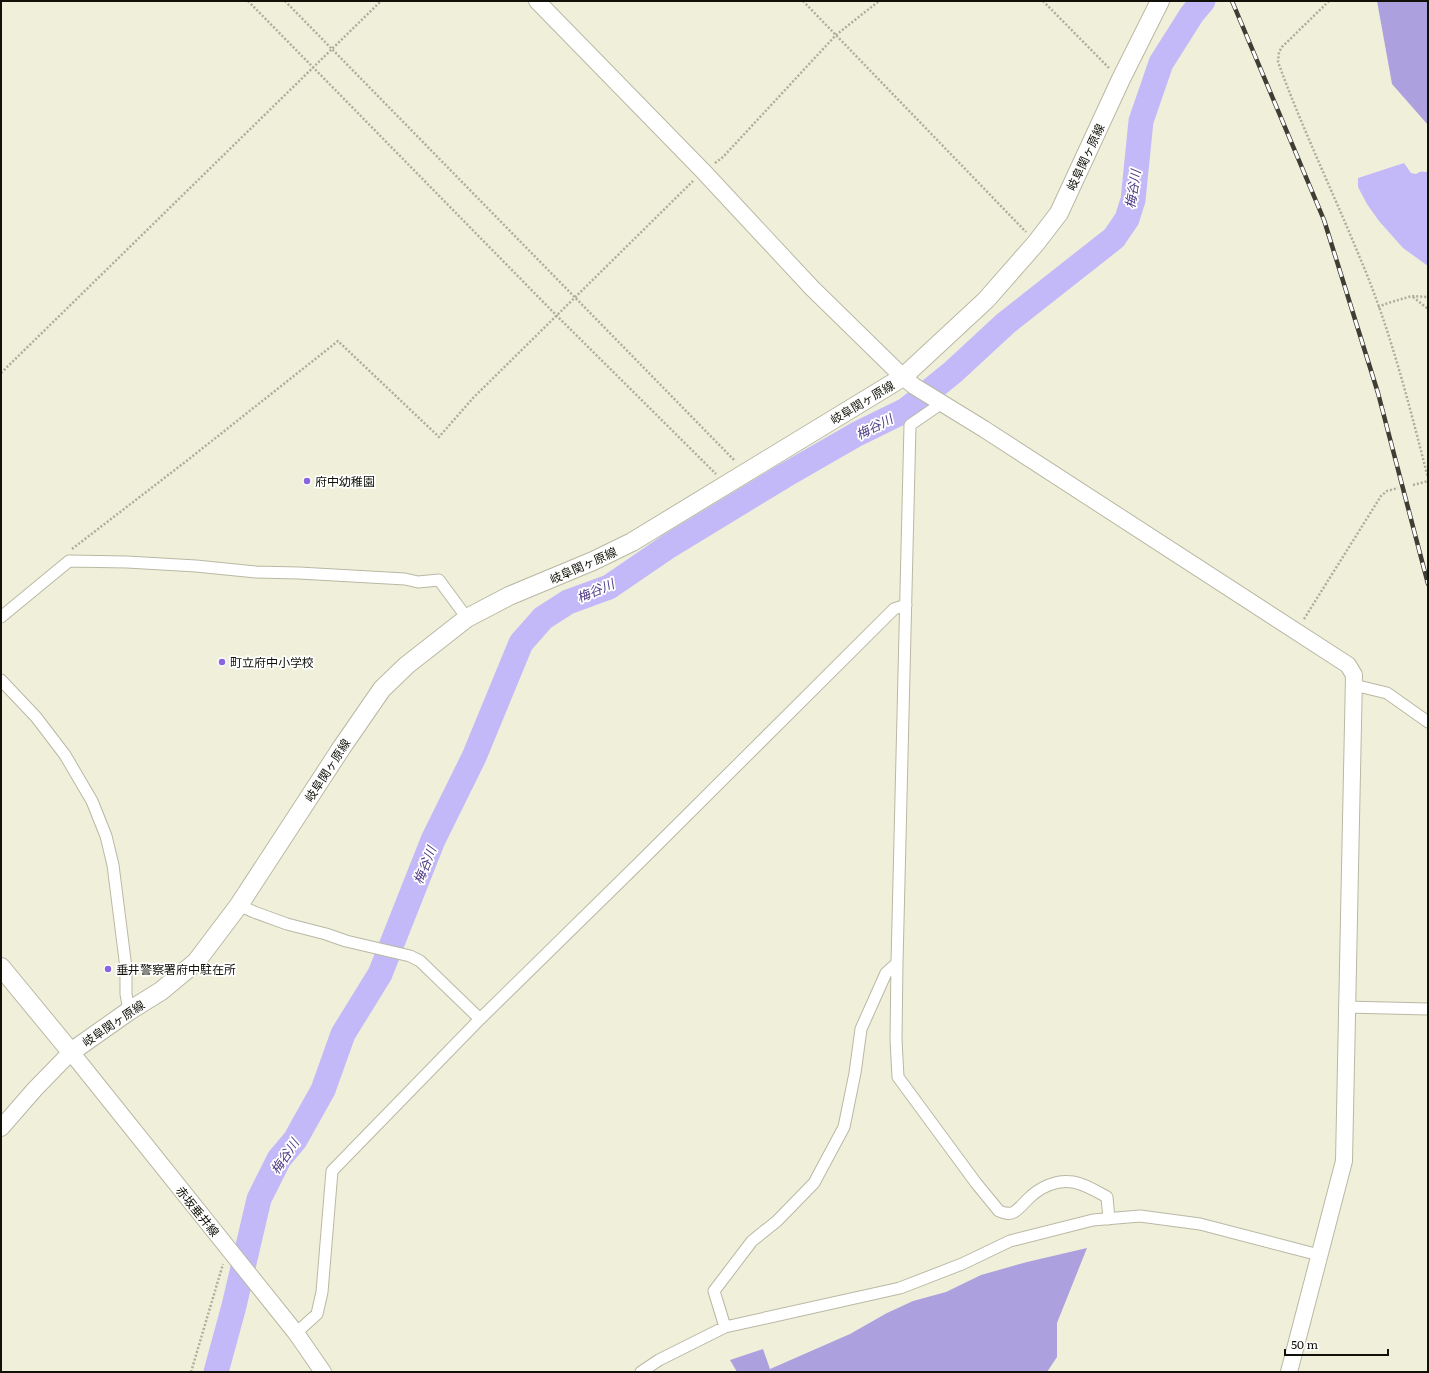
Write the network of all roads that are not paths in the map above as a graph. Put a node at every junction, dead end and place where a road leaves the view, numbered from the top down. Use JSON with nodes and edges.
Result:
{"nodes":[{"id":1,"x":537,"y":1,"type":"edge"},
{"id":2,"x":1160,"y":1,"type":"edge"},
{"id":3,"x":908,"y":381,"type":"junction"},
{"id":4,"x":939,"y":401,"type":"junction"},
{"id":5,"x":906,"y":605,"type":"junction"},
{"id":6,"x":1,"y":617,"type":"edge"},
{"id":7,"x":467,"y":618,"type":"junction"},
{"id":8,"x":1,"y":680,"type":"edge"},
{"id":9,"x":1354,"y":685,"type":"junction"},
{"id":10,"x":1428,"y":722,"type":"edge"},
{"id":11,"x":239,"y":905,"type":"junction"},
{"id":12,"x":898,"y":962,"type":"junction"},
{"id":13,"x":1,"y":968,"type":"edge"},
{"id":14,"x":1346,"y":1007,"type":"junction"},
{"id":15,"x":1428,"y":1009,"type":"edge"},
{"id":16,"x":129,"y":1011,"type":"junction"},
{"id":17,"x":480,"y":1019,"type":"junction"},
{"id":18,"x":70,"y":1052,"type":"junction"},
{"id":19,"x":1,"y":1128,"type":"edge"},
{"id":20,"x":1109,"y":1219,"type":"junction"},
{"id":21,"x":1319,"y":1255,"type":"junction"},
{"id":22,"x":725,"y":1328,"type":"junction"},
{"id":23,"x":296,"y":1332,"type":"junction"},
{"id":24,"x":323,"y":1372,"type":"edge"},
{"id":25,"x":641,"y":1372,"type":"edge"},
{"id":26,"x":1289,"y":1372,"type":"edge"}],
"edges":[{"from":1,"to":3,"type":"street"},
{"from":2,"to":3,"type":"main road","name":"岐阜関ヶ原線"},
{"from":3,"to":4,"type":"street"},
{"from":3,"to":7,"type":"main road","name":"岐阜関ヶ原線"},
{"from":4,"to":5,"type":"street"},
{"from":4,"to":9,"type":"street"},
{"from":5,"to":12,"type":"street"},
{"from":5,"to":17,"type":"street"},
{"from":6,"to":7,"type":"street"},
{"from":7,"to":11,"type":"main road","name":"岐阜関ヶ原線"},
{"from":8,"to":16,"type":"street"},
{"from":9,"to":10,"type":"street"},
{"from":9,"to":14,"type":"street"},
{"from":11,"to":16,"type":"main road","name":"岐阜関ヶ原線"},
{"from":11,"to":17,"type":"street"},
{"from":12,"to":20,"type":"street"},
{"from":12,"to":22,"type":"street"},
{"from":13,"to":18,"type":"main road","name":"岐阜関ヶ原線"},
{"from":14,"to":15,"type":"street"},
{"from":14,"to":21,"type":"street"},
{"from":16,"to":18,"type":"main road","name":"岐阜関ヶ原線"},
{"from":17,"to":23,"type":"street"},
{"from":18,"to":19,"type":"street"},
{"from":18,"to":23,"type":"street","name":"赤坂垂井線"},
{"from":20,"to":21,"type":"street"},
{"from":20,"to":22,"type":"street"},
{"from":21,"to":26,"type":"street"},
{"from":22,"to":25,"type":"street"},
{"from":23,"to":24,"type":"street","name":"赤坂垂井線"}]}
